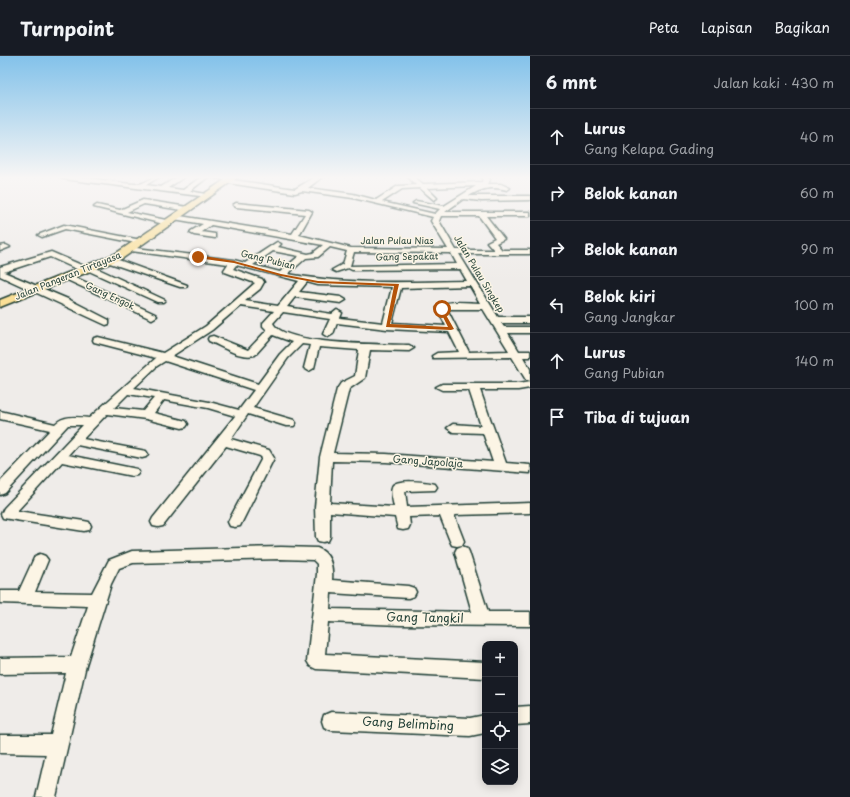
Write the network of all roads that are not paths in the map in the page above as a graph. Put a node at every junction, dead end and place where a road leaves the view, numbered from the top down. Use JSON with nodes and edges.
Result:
{"nodes":[{"id":1,"x":121,"y":212,"type":"edge"},
{"id":2,"x":184,"y":212,"type":"edge"},
{"id":3,"x":307,"y":212,"type":"edge"},
{"id":4,"x":420,"y":212,"type":"edge"},
{"id":5,"x":442,"y":212,"type":"edge"},
{"id":6,"x":530,"y":214,"type":"edge"},
{"id":7,"x":438,"y":215,"type":"junction"},
{"id":8,"x":482,"y":215,"type":"junction"},
{"id":9,"x":177,"y":217,"type":"junction"},
{"id":10,"x":210,"y":222,"type":"junction"},
{"id":11,"x":168,"y":223,"type":"junction"},
{"id":12,"x":42,"y":235,"type":"dead end"},
{"id":13,"x":212,"y":236,"type":"dead end"},
{"id":14,"x":292,"y":236,"type":"junction"},
{"id":15,"x":141,"y":242,"type":"junction"},
{"id":16,"x":329,"y":244,"type":"junction"},
{"id":17,"x":271,"y":248,"type":"junction"},
{"id":18,"x":131,"y":249,"type":"junction"},
{"id":19,"x":351,"y":250,"type":"junction"},
{"id":20,"x":454,"y":251,"type":"junction"},
{"id":21,"x":499,"y":251,"type":"junction"},
{"id":22,"x":530,"y":252,"type":"edge"},
{"id":23,"x":304,"y":256,"type":"junction"},
{"id":24,"x":110,"y":260,"type":"junction"},
{"id":25,"x":234,"y":262,"type":"junction"},
{"id":26,"x":247,"y":265,"type":"junction"},
{"id":27,"x":462,"y":266,"type":"junction"},
{"id":28,"x":352,"y":268,"type":"dead end"},
{"id":29,"x":88,"y":269,"type":"junction"},
{"id":30,"x":0,"y":270,"type":"edge"},
{"id":31,"x":336,"y":270,"type":"dead end"},
{"id":32,"x":0,"y":273,"type":"edge"},
{"id":33,"x":281,"y":275,"type":"junction"},
{"id":34,"x":68,"y":277,"type":"junction"},
{"id":35,"x":304,"y":280,"type":"junction"},
{"id":36,"x":472,"y":283,"type":"junction"},
{"id":37,"x":397,"y":285,"type":"junction"},
{"id":38,"x":183,"y":286,"type":"dead end"},
{"id":39,"x":37,"y":289,"type":"junction"},
{"id":40,"x":292,"y":294,"type":"junction"},
{"id":41,"x":160,"y":300,"type":"dead end"},
{"id":42,"x":237,"y":303,"type":"junction"},
{"id":43,"x":0,"y":304,"type":"edge"},
{"id":44,"x":487,"y":306,"type":"junction"},
{"id":45,"x":281,"y":309,"type":"junction"},
{"id":46,"x":152,"y":316,"type":"dead end"},
{"id":47,"x":335,"y":319,"type":"junction"},
{"id":48,"x":495,"y":320,"type":"junction"},
{"id":49,"x":530,"y":320,"type":"edge"},
{"id":50,"x":106,"y":322,"type":"dead end"},
{"id":51,"x":387,"y":326,"type":"junction"},
{"id":52,"x":451,"y":329,"type":"junction"},
{"id":53,"x":272,"y":330,"type":"junction"},
{"id":54,"x":501,"y":330,"type":"junction"},
{"id":55,"x":530,"y":330,"type":"edge"},
{"id":56,"x":328,"y":334,"type":"dead end"},
{"id":57,"x":213,"y":339,"type":"dead end"},
{"id":58,"x":98,"y":340,"type":"dead end"},
{"id":59,"x":299,"y":341,"type":"junction"},
{"id":60,"x":315,"y":344,"type":"junction"},
{"id":61,"x":364,"y":346,"type":"junction"},
{"id":62,"x":409,"y":348,"type":"dead end"},
{"id":63,"x":516,"y":354,"type":"junction"},
{"id":64,"x":530,"y":354,"type":"edge"},
{"id":65,"x":465,"y":355,"type":"junction"},
{"id":66,"x":437,"y":356,"type":"dead end"},
{"id":67,"x":164,"y":357,"type":"junction"},
{"id":68,"x":309,"y":368,"type":"dead end"},
{"id":69,"x":530,"y":378,"type":"edge"},
{"id":70,"x":530,"y":385,"type":"edge"},
{"id":71,"x":442,"y":387,"type":"dead end"},
{"id":72,"x":473,"y":387,"type":"junction"},
{"id":73,"x":260,"y":388,"type":"junction"},
{"id":74,"x":126,"y":390,"type":"junction"},
{"id":75,"x":161,"y":397,"type":"junction"},
{"id":76,"x":105,"y":410,"type":"junction"},
{"id":77,"x":243,"y":412,"type":"junction"},
{"id":78,"x":146,"y":415,"type":"junction"},
{"id":79,"x":0,"y":416,"type":"edge"},
{"id":80,"x":92,"y":422,"type":"junction"},
{"id":81,"x":290,"y":423,"type":"dead end"},
{"id":82,"x":182,"y":424,"type":"dead end"},
{"id":83,"x":56,"y":428,"type":"junction"},
{"id":84,"x":453,"y":428,"type":"dead end"},
{"id":85,"x":489,"y":430,"type":"junction"},
{"id":86,"x":75,"y":441,"type":"junction"},
{"id":87,"x":223,"y":441,"type":"junction"},
{"id":88,"x":142,"y":454,"type":"dead end"},
{"id":89,"x":59,"y":457,"type":"junction"},
{"id":90,"x":326,"y":457,"type":"junction"},
{"id":91,"x":501,"y":466,"type":"junction"},
{"id":92,"x":530,"y":469,"type":"edge"},
{"id":93,"x":132,"y":472,"type":"dead end"},
{"id":94,"x":430,"y":487,"type":"dead end"},
{"id":95,"x":0,"y":490,"type":"edge"},
{"id":96,"x":322,"y":507,"type":"junction"},
{"id":97,"x":530,"y":508,"type":"edge"},
{"id":98,"x":444,"y":510,"type":"junction"},
{"id":99,"x":402,"y":519,"type":"junction"},
{"id":100,"x":158,"y":522,"type":"dead end"},
{"id":101,"x":235,"y":522,"type":"dead end"},
{"id":102,"x":84,"y":526,"type":"dead end"},
{"id":103,"x":323,"y":537,"type":"dead end"},
{"id":104,"x":40,"y":560,"type":"dead end"},
{"id":105,"x":324,"y":586,"type":"junction"},
{"id":106,"x":408,"y":592,"type":"dead end"},
{"id":107,"x":0,"y":597,"type":"edge"},
{"id":108,"x":24,"y":599,"type":"junction"},
{"id":109,"x":98,"y":600,"type":"junction"},
{"id":110,"x":321,"y":615,"type":"junction"},
{"id":111,"x":530,"y":619,"type":"edge"},
{"id":112,"x":482,"y":620,"type":"junction"},
{"id":113,"x":77,"y":665,"type":"junction"},
{"id":114,"x":0,"y":666,"type":"edge"},
{"id":115,"x":482,"y":670,"type":"edge"},
{"id":116,"x":530,"y":715,"type":"edge"},
{"id":117,"x":518,"y":716,"type":"edge"},
{"id":118,"x":331,"y":721,"type":"dead end"},
{"id":119,"x":482,"y":725,"type":"edge"},
{"id":120,"x":0,"y":744,"type":"edge"},
{"id":121,"x":58,"y":745,"type":"junction"},
{"id":122,"x":46,"y":797,"type":"edge"}],
"edges":[{"from":1,"to":11,"type":"street"},
{"from":2,"to":9,"type":"main road","name":"Jalan Pangeran Tirtayasa"},
{"from":3,"to":14,"type":"street"},
{"from":4,"to":7,"type":"street"},
{"from":5,"to":7,"type":"street"},
{"from":6,"to":8,"type":"street"},
{"from":7,"to":8,"type":"street"},
{"from":7,"to":20,"type":"street","name":"Jalan Pulau Singkep"},
{"from":8,"to":21,"type":"street"},
{"from":9,"to":10,"type":"street","name":"Jalan Pulau Nias"},
{"from":9,"to":11,"type":"main road","name":"Jalan Pangeran Tirtayasa"},
{"from":10,"to":13,"type":"street"},
{"from":10,"to":14,"type":"street","name":"Jalan Pulau Nias"},
{"from":11,"to":15,"type":"main road","name":"Jalan Pangeran Tirtayasa"},
{"from":12,"to":15,"type":"street"},
{"from":14,"to":16,"type":"street","name":"Jalan Pulau Nias"},
{"from":14,"to":17,"type":"street"},
{"from":15,"to":18,"type":"main road","name":"Jalan Pangeran Tirtayasa"},
{"from":16,"to":19,"type":"street","name":"Jalan Pulau Nias"},
{"from":16,"to":23,"type":"street"},
{"from":17,"to":23,"type":"street"},
{"from":17,"to":26,"type":"street"},
{"from":18,"to":24,"type":"main road","name":"Jalan Pangeran Tirtayasa"},
{"from":18,"to":25,"type":"street","name":"Gang Pubian"},
{"from":19,"to":20,"type":"street","name":"Jalan Pulau Nias"},
{"from":19,"to":31,"type":"street"},
{"from":20,"to":21,"type":"street","name":"Jalan Pulau Nias"},
{"from":20,"to":27,"type":"street","name":"Jalan Pulau Singkep"},
{"from":21,"to":22,"type":"street","name":"Jalan Pulau Nias"},
{"from":23,"to":33,"type":"street"},
{"from":24,"to":29,"type":"main road","name":"Jalan Pangeran Tirtayasa"},
{"from":24,"to":38,"type":"street"},
{"from":25,"to":26,"type":"street","name":"Gang Pubian"},
{"from":25,"to":42,"type":"street"},
{"from":26,"to":33,"type":"street","name":"Gang Pubian"},
{"from":27,"to":28,"type":"street","name":"Gang Sepakat"},
{"from":27,"to":36,"type":"street","name":"Jalan Pulau Singkep"},
{"from":29,"to":30,"type":"street"},
{"from":29,"to":34,"type":"main road","name":"Jalan Pangeran Tirtayasa"},
{"from":29,"to":41,"type":"street"},
{"from":32,"to":39,"type":"street"},
{"from":33,"to":35,"type":"street","name":"Gang Pubian"},
{"from":34,"to":39,"type":"main road","name":"Jalan Pangeran Tirtayasa"},
{"from":34,"to":46,"type":"street","name":"Gang Engok"},
{"from":35,"to":37,"type":"street","name":"Gang Pubian"},
{"from":35,"to":40,"type":"street"},
{"from":36,"to":37,"type":"street","name":"Gang Pubian"},
{"from":36,"to":44,"type":"street","name":"Jalan Pulau Singkep"},
{"from":37,"to":51,"type":"street"},
{"from":39,"to":43,"type":"main road","name":"Jalan Pangeran Tirtayasa"},
{"from":39,"to":50,"type":"street"},
{"from":40,"to":45,"type":"street"},
{"from":40,"to":47,"type":"street"},
{"from":42,"to":45,"type":"street"},
{"from":42,"to":67,"type":"street"},
{"from":44,"to":48,"type":"street","name":"Jalan Pulau Singkep"},
{"from":44,"to":52,"type":"street"},
{"from":45,"to":47,"type":"street"},
{"from":45,"to":53,"type":"street"},
{"from":47,"to":51,"type":"street"},
{"from":47,"to":56,"type":"street"},
{"from":48,"to":49,"type":"street"},
{"from":48,"to":54,"type":"street","name":"Jalan Pulau Singkep"},
{"from":51,"to":52,"type":"street"},
{"from":52,"to":65,"type":"street"},
{"from":53,"to":57,"type":"street"},
{"from":53,"to":59,"type":"street"},
{"from":54,"to":55,"type":"street"},
{"from":54,"to":63,"type":"street","name":"Jalan Pulau Singkep"},
{"from":58,"to":67,"type":"street"},
{"from":59,"to":60,"type":"street"},
{"from":59,"to":73,"type":"street"},
{"from":60,"to":61,"type":"street"},
{"from":60,"to":68,"type":"street"},
{"from":61,"to":62,"type":"street"},
{"from":61,"to":90,"type":"street"},
{"from":63,"to":64,"type":"street"},
{"from":63,"to":65,"type":"street"},
{"from":63,"to":69,"type":"street","name":"Jalan Pulau Singkep"},
{"from":65,"to":66,"type":"street"},
{"from":67,"to":73,"type":"street"},
{"from":67,"to":74,"type":"street"},
{"from":70,"to":72,"type":"street"},
{"from":71,"to":72,"type":"street"},
{"from":72,"to":85,"type":"street"},
{"from":73,"to":77,"type":"street"},
{"from":74,"to":75,"type":"street"},
{"from":74,"to":76,"type":"street"},
{"from":75,"to":77,"type":"street"},
{"from":75,"to":78,"type":"street"},
{"from":76,"to":78,"type":"street"},
{"from":76,"to":80,"type":"street"},
{"from":77,"to":81,"type":"street"},
{"from":77,"to":87,"type":"street"},
{"from":78,"to":82,"type":"street"},
{"from":79,"to":83,"type":"street"},
{"from":80,"to":83,"type":"street"},
{"from":80,"to":86,"type":"street"},
{"from":83,"to":95,"type":"street"},
{"from":84,"to":85,"type":"street"},
{"from":85,"to":91,"type":"street"},
{"from":86,"to":88,"type":"street"},
{"from":86,"to":89,"type":"street"},
{"from":87,"to":100,"type":"street"},
{"from":87,"to":101,"type":"street"},
{"from":89,"to":93,"type":"street"},
{"from":89,"to":102,"type":"street"},
{"from":90,"to":91,"type":"street","name":"Gang Japolaja"},
{"from":90,"to":96,"type":"street"},
{"from":91,"to":92,"type":"street","name":"Gang Japolaja"},
{"from":94,"to":99,"type":"street"},
{"from":96,"to":99,"type":"street"},
{"from":96,"to":103,"type":"street"},
{"from":97,"to":98,"type":"street"},
{"from":98,"to":99,"type":"street"},
{"from":98,"to":112,"type":"street"},
{"from":104,"to":108,"type":"street"},
{"from":105,"to":106,"type":"street"},
{"from":105,"to":109,"type":"street"},
{"from":105,"to":110,"type":"street"},
{"from":107,"to":108,"type":"street"},
{"from":108,"to":109,"type":"street"},
{"from":109,"to":113,"type":"street"},
{"from":110,"to":112,"type":"street","name":"Gang Tangkil"},
{"from":110,"to":115,"type":"street"},
{"from":111,"to":112,"type":"street","name":"Gang Tangkil"},
{"from":113,"to":114,"type":"street"},
{"from":113,"to":121,"type":"street"},
{"from":116,"to":117,"type":"street"},
{"from":118,"to":119,"type":"street","name":"Gang Belimbing"},
{"from":120,"to":121,"type":"street"},
{"from":121,"to":122,"type":"street"}]}
